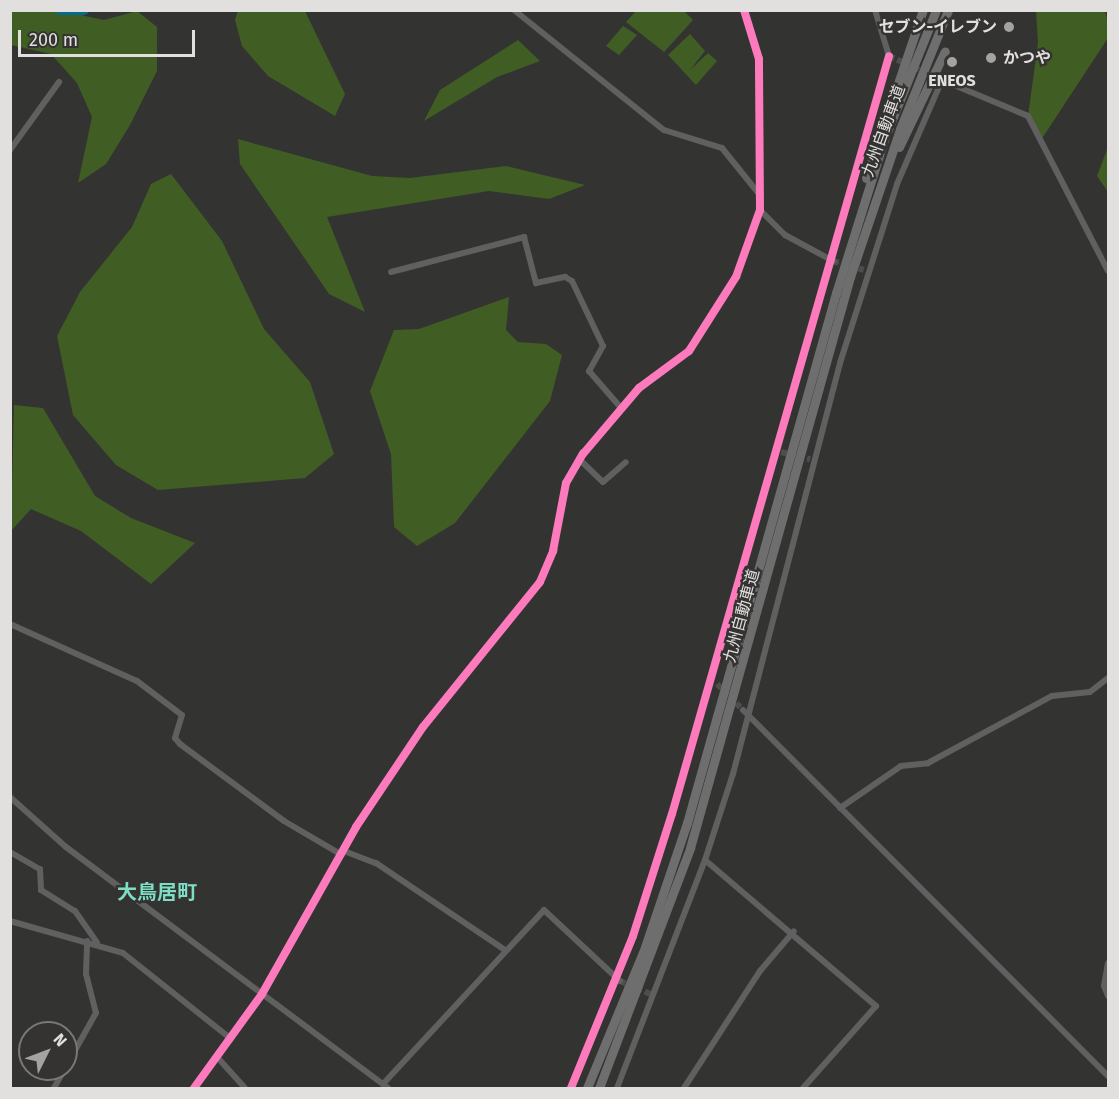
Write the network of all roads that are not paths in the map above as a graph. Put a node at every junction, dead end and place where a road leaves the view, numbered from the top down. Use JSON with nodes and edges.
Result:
{"nodes":[{"id":1,"x":514,"y":10,"type":"edge"},
{"id":2,"x":744,"y":10,"type":"edge"},
{"id":3,"x":875,"y":10,"type":"edge"},
{"id":4,"x":923,"y":10,"type":"edge"},
{"id":5,"x":936,"y":10,"type":"edge"},
{"id":6,"x":948,"y":10,"type":"edge"},
{"id":7,"x":945,"y":51,"type":"dead end"},
{"id":8,"x":59,"y":82,"type":"dead end"},
{"id":9,"x":10,"y":150,"type":"edge"},
{"id":10,"x":760,"y":194,"type":"junction"},
{"id":11,"x":760,"y":210,"type":"junction"},
{"id":12,"x":865,"y":230,"type":"junction"},
{"id":13,"x":830,"y":260,"type":"junction"},
{"id":14,"x":1108,"y":271,"type":"edge"},
{"id":15,"x":391,"y":272,"type":"dead end"},
{"id":16,"x":836,"y":293,"type":"junction"},
{"id":17,"x":621,"y":408,"type":"junction"},
{"id":18,"x":579,"y":459,"type":"junction"},
{"id":19,"x":626,"y":462,"type":"dead end"},
{"id":20,"x":10,"y":624,"type":"edge"},
{"id":21,"x":1108,"y":678,"type":"edge"},
{"id":22,"x":746,"y":712,"type":"junction"},
{"id":23,"x":10,"y":797,"type":"edge"},
{"id":24,"x":840,"y":808,"type":"junction"},
{"id":25,"x":10,"y":852,"type":"edge"},
{"id":26,"x":343,"y":853,"type":"junction"},
{"id":27,"x":705,"y":860,"type":"junction"},
{"id":28,"x":10,"y":921,"type":"edge"},
{"id":29,"x":794,"y":931,"type":"junction"},
{"id":30,"x":87,"y":941,"type":"junction"},
{"id":31,"x":97,"y":942,"type":"junction"},
{"id":32,"x":505,"y":950,"type":"junction"},
{"id":33,"x":1108,"y":963,"type":"edge"},
{"id":34,"x":618,"y":980,"type":"junction"},
{"id":35,"x":262,"y":994,"type":"junction"},
{"id":36,"x":1108,"y":996,"type":"edge"},
{"id":37,"x":231,"y":1039,"type":"junction"},
{"id":38,"x":218,"y":1058,"type":"junction"},
{"id":39,"x":1108,"y":1076,"type":"edge"},
{"id":40,"x":386,"y":1086,"type":"edge"},
{"id":41,"x":54,"y":1089,"type":"edge"},
{"id":42,"x":194,"y":1089,"type":"edge"},
{"id":43,"x":245,"y":1089,"type":"edge"},
{"id":44,"x":571,"y":1089,"type":"edge"},
{"id":45,"x":587,"y":1089,"type":"edge"},
{"id":46,"x":599,"y":1089,"type":"edge"},
{"id":47,"x":617,"y":1089,"type":"edge"},
{"id":48,"x":684,"y":1089,"type":"edge"},
{"id":49,"x":803,"y":1089,"type":"edge"}],
"edges":[{"from":1,"to":10,"type":"street"},
{"from":2,"to":10,"type":"street"},
{"from":3,"to":13,"type":"street"},
{"from":4,"to":16,"type":"highway"},
{"from":5,"to":16,"type":"highway","name":"九州自動車道"},
{"from":6,"to":12,"type":"highway","name":"九州自動車道"},
{"from":7,"to":12,"type":"highway"},
{"from":8,"to":9,"type":"street"},
{"from":10,"to":11,"type":"street"},
{"from":11,"to":13,"type":"street"},
{"from":11,"to":17,"type":"street"},
{"from":12,"to":46,"type":"highway","name":"九州自動車道"},
{"from":13,"to":34,"type":"street"},
{"from":14,"to":22,"type":"street"},
{"from":15,"to":17,"type":"street"},
{"from":16,"to":45,"type":"highway","name":"九州自動車道"},
{"from":17,"to":18,"type":"street"},
{"from":18,"to":19,"type":"street"},
{"from":18,"to":26,"type":"street"},
{"from":20,"to":26,"type":"street"},
{"from":21,"to":24,"type":"street"},
{"from":22,"to":24,"type":"street"},
{"from":22,"to":27,"type":"street"},
{"from":23,"to":35,"type":"street"},
{"from":24,"to":39,"type":"street"},
{"from":25,"to":31,"type":"street"},
{"from":26,"to":32,"type":"street"},
{"from":26,"to":35,"type":"street"},
{"from":27,"to":29,"type":"street"},
{"from":27,"to":47,"type":"street"},
{"from":28,"to":30,"type":"street"},
{"from":29,"to":48,"type":"street"},
{"from":29,"to":49,"type":"street"},
{"from":30,"to":31,"type":"street"},
{"from":30,"to":41,"type":"street"},
{"from":31,"to":37,"type":"street"},
{"from":32,"to":34,"type":"street"},
{"from":32,"to":40,"type":"street"},
{"from":33,"to":36,"type":"street"},
{"from":34,"to":44,"type":"street"},
{"from":35,"to":37,"type":"street"},
{"from":35,"to":40,"type":"street"},
{"from":37,"to":38,"type":"street"},
{"from":38,"to":42,"type":"street"},
{"from":38,"to":43,"type":"street"}]}
